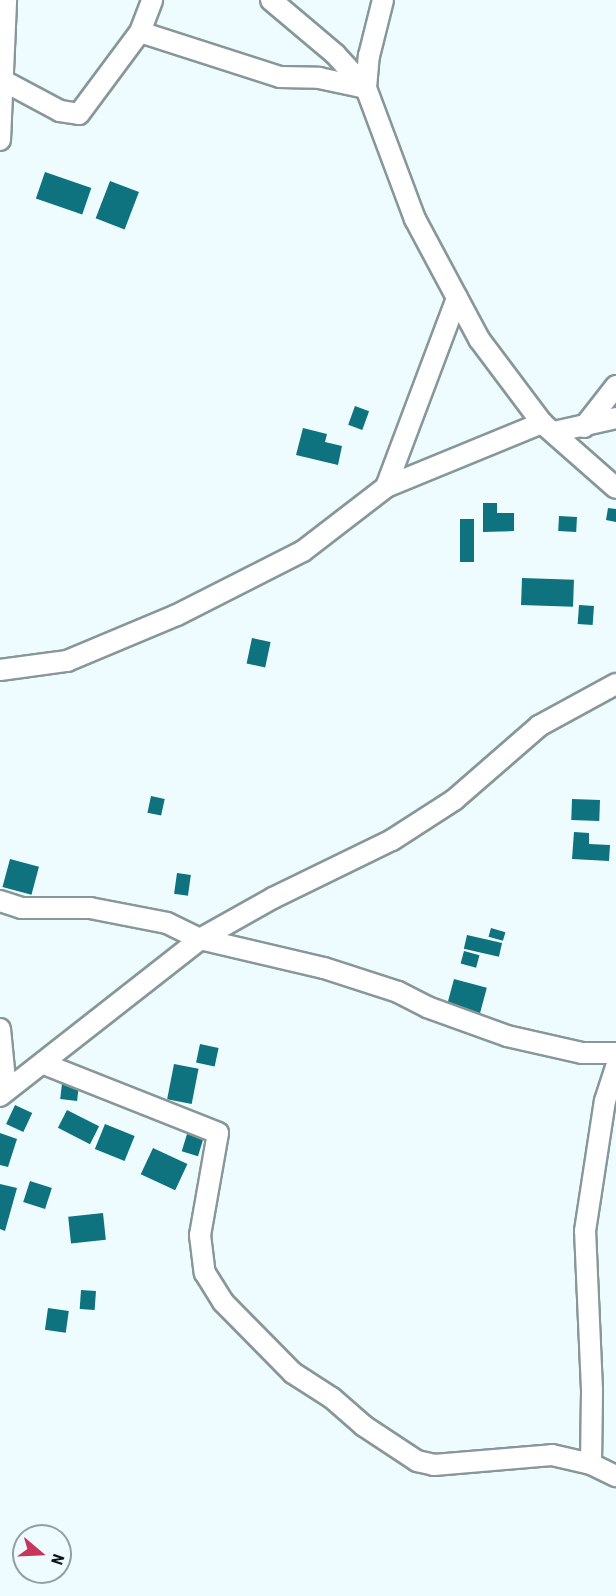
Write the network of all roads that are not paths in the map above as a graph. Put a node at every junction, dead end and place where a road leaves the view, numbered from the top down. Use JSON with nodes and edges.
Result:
{"nodes":[{"id":1,"x":6,"y":0,"type":"edge"},
{"id":2,"x":18,"y":0,"type":"edge"},
{"id":3,"x":152,"y":0,"type":"edge"},
{"id":4,"x":270,"y":0,"type":"edge"},
{"id":5,"x":383,"y":0,"type":"edge"},
{"id":6,"x":3,"y":26,"type":"edge"},
{"id":7,"x":140,"y":32,"type":"junction"},
{"id":8,"x":2,"y":80,"type":"junction"},
{"id":9,"x":366,"y":88,"type":"junction"},
{"id":10,"x":0,"y":140,"type":"edge"},
{"id":11,"x":457,"y":298,"type":"junction"},
{"id":12,"x":616,"y":386,"type":"edge"},
{"id":13,"x":616,"y":418,"type":"edge"},
{"id":14,"x":548,"y":427,"type":"junction"},
{"id":15,"x":584,"y":427,"type":"junction"},
{"id":16,"x":386,"y":487,"type":"junction"},
{"id":17,"x":616,"y":488,"type":"edge"},
{"id":18,"x":0,"y":670,"type":"edge"},
{"id":19,"x":616,"y":684,"type":"edge"},
{"id":20,"x":0,"y":901,"type":"edge"},
{"id":21,"x":200,"y":939,"type":"junction"},
{"id":22,"x":0,"y":1029,"type":"edge"},
{"id":23,"x":616,"y":1053,"type":"edge"},
{"id":24,"x":44,"y":1064,"type":"junction"},
{"id":25,"x":616,"y":1068,"type":"edge"},
{"id":26,"x":3,"y":1093,"type":"edge"},
{"id":27,"x":591,"y":1464,"type":"junction"},
{"id":28,"x":616,"y":1476,"type":"edge"}],
"edges":[{"from":1,"to":6,"type":"street"},
{"from":2,"to":6,"type":"street"},
{"from":3,"to":7,"type":"street"},
{"from":4,"to":9,"type":"street"},
{"from":5,"to":9,"type":"street"},
{"from":6,"to":8,"type":"street"},
{"from":7,"to":8,"type":"street"},
{"from":7,"to":9,"type":"street"},
{"from":8,"to":10,"type":"street"},
{"from":9,"to":11,"type":"street"},
{"from":11,"to":14,"type":"street"},
{"from":11,"to":16,"type":"street"},
{"from":12,"to":15,"type":"street"},
{"from":13,"to":15,"type":"street"},
{"from":14,"to":15,"type":"street"},
{"from":14,"to":16,"type":"street"},
{"from":14,"to":17,"type":"street"},
{"from":16,"to":18,"type":"street"},
{"from":19,"to":21,"type":"street"},
{"from":20,"to":21,"type":"street"},
{"from":21,"to":23,"type":"street"},
{"from":21,"to":24,"type":"street"},
{"from":22,"to":26,"type":"street"},
{"from":24,"to":26,"type":"street"},
{"from":24,"to":27,"type":"street"},
{"from":25,"to":27,"type":"street"},
{"from":27,"to":28,"type":"street"}]}
